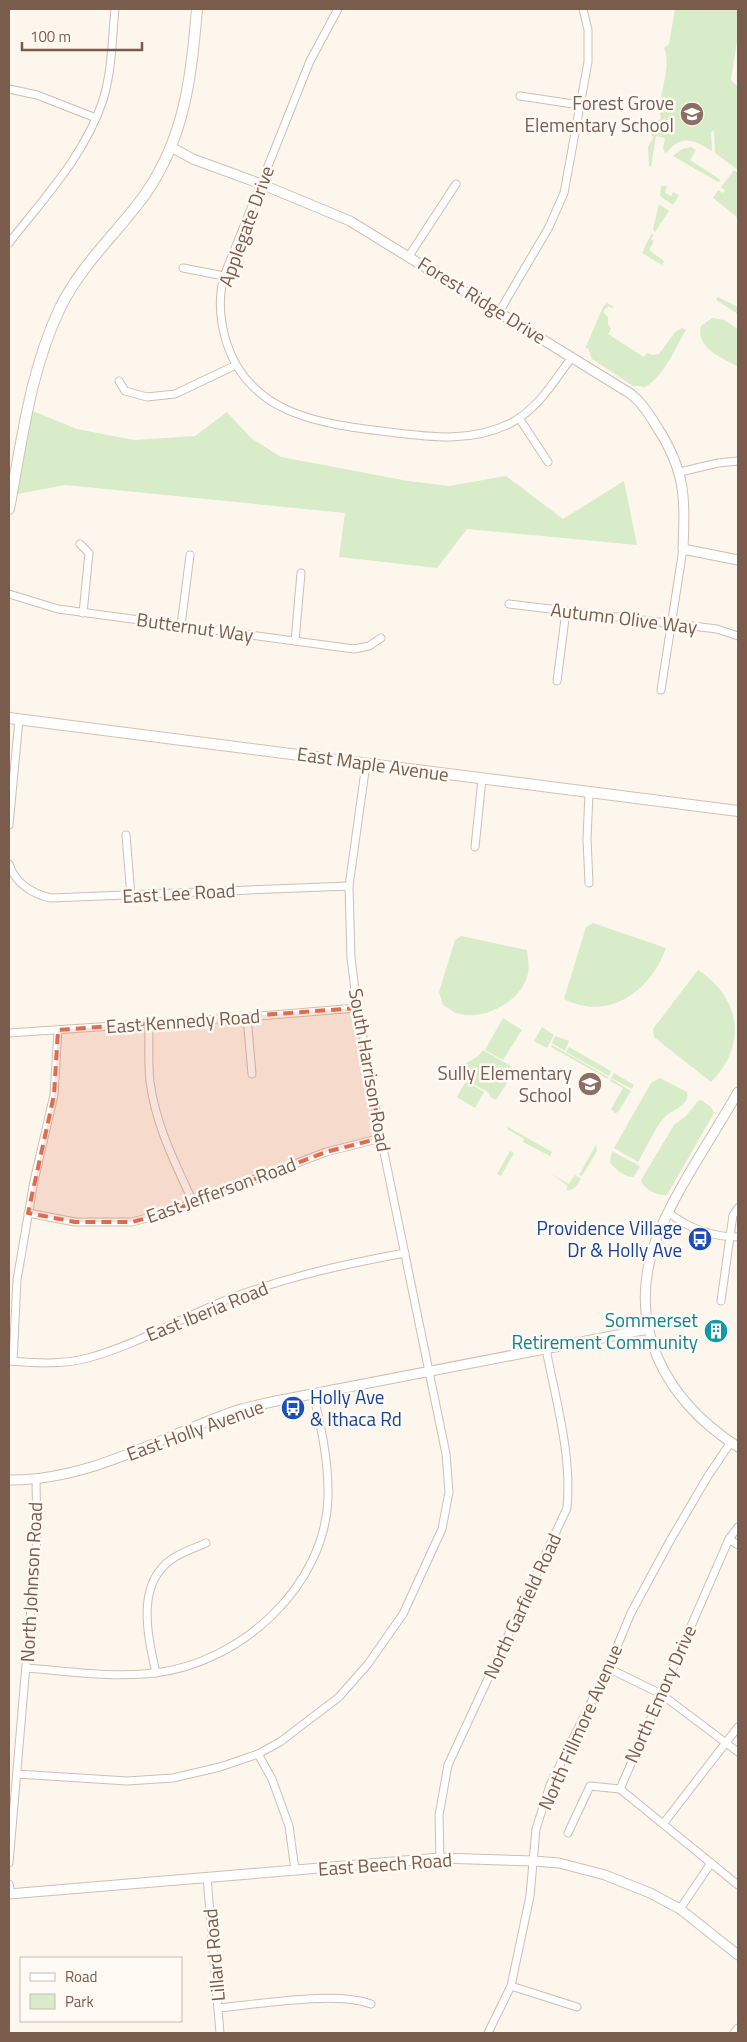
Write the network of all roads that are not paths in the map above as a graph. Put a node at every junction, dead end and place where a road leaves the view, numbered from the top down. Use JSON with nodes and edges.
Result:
{"nodes":[{"id":1,"x":115,"y":9,"type":"edge"},
{"id":2,"x":196,"y":9,"type":"edge"},
{"id":3,"x":338,"y":9,"type":"edge"},
{"id":4,"x":584,"y":9,"type":"edge"},
{"id":5,"x":9,"y":89,"type":"edge"},
{"id":6,"x":520,"y":96,"type":"dead end"},
{"id":7,"x":580,"y":105,"type":"junction"},
{"id":8,"x":96,"y":118,"type":"junction"},
{"id":9,"x":171,"y":148,"type":"junction"},
{"id":10,"x":260,"y":184,"type":"junction"},
{"id":11,"x":456,"y":184,"type":"dead end"},
{"id":12,"x":9,"y":243,"type":"edge"},
{"id":13,"x":410,"y":256,"type":"junction"},
{"id":14,"x":183,"y":268,"type":"dead end"},
{"id":15,"x":224,"y":276,"type":"junction"},
{"id":16,"x":498,"y":314,"type":"junction"},
{"id":17,"x":572,"y":356,"type":"junction"},
{"id":18,"x":236,"y":365,"type":"junction"},
{"id":19,"x":119,"y":381,"type":"dead end"},
{"id":20,"x":519,"y":418,"type":"junction"},
{"id":21,"x":738,"y":461,"type":"edge"},
{"id":22,"x":548,"y":462,"type":"dead end"},
{"id":23,"x":680,"y":472,"type":"junction"},
{"id":24,"x":9,"y":510,"type":"edge"},
{"id":25,"x":80,"y":544,"type":"dead end"},
{"id":26,"x":683,"y":549,"type":"junction"},
{"id":27,"x":190,"y":555,"type":"dead end"},
{"id":28,"x":738,"y":560,"type":"edge"},
{"id":29,"x":302,"y":573,"type":"dead end"},
{"id":30,"x":9,"y":594,"type":"edge"},
{"id":31,"x":509,"y":604,"type":"dead end"},
{"id":32,"x":566,"y":611,"type":"junction"},
{"id":33,"x":83,"y":613,"type":"junction"},
{"id":34,"x":672,"y":623,"type":"junction"},
{"id":35,"x":181,"y":625,"type":"junction"},
{"id":36,"x":738,"y":636,"type":"edge"},
{"id":37,"x":381,"y":638,"type":"dead end"},
{"id":38,"x":295,"y":641,"type":"junction"},
{"id":39,"x":557,"y":681,"type":"dead end"},
{"id":40,"x":661,"y":690,"type":"dead end"},
{"id":41,"x":14,"y":719,"type":"edge"},
{"id":42,"x":366,"y":764,"type":"junction"},
{"id":43,"x":482,"y":779,"type":"junction"},
{"id":44,"x":589,"y":792,"type":"junction"},
{"id":45,"x":738,"y":811,"type":"edge"},
{"id":46,"x":9,"y":826,"type":"edge"},
{"id":47,"x":126,"y":835,"type":"dead end"},
{"id":48,"x":475,"y":847,"type":"dead end"},
{"id":49,"x":9,"y":864,"type":"edge"},
{"id":50,"x":589,"y":884,"type":"dead end"},
{"id":51,"x":349,"y":886,"type":"junction"},
{"id":52,"x":131,"y":896,"type":"junction"},
{"id":53,"x":357,"y":1008,"type":"junction"},
{"id":54,"x":247,"y":1017,"type":"junction"},
{"id":55,"x":149,"y":1024,"type":"junction"},
{"id":56,"x":58,"y":1030,"type":"junction"},
{"id":57,"x":9,"y":1033,"type":"edge"},
{"id":58,"x":252,"y":1074,"type":"dead end"},
{"id":59,"x":738,"y":1092,"type":"edge"},
{"id":60,"x":381,"y":1138,"type":"junction"},
{"id":61,"x":193,"y":1202,"type":"junction"},
{"id":62,"x":738,"y":1208,"type":"edge"},
{"id":63,"x":28,"y":1213,"type":"junction"},
{"id":64,"x":669,"y":1213,"type":"junction"},
{"id":65,"x":730,"y":1237,"type":"junction"},
{"id":66,"x":738,"y":1237,"type":"edge"},
{"id":67,"x":405,"y":1253,"type":"junction"},
{"id":68,"x":721,"y":1301,"type":"dead end"},
{"id":69,"x":648,"y":1329,"type":"junction"},
{"id":70,"x":546,"y":1350,"type":"junction"},
{"id":71,"x":11,"y":1361,"type":"edge"},
{"id":72,"x":429,"y":1372,"type":"junction"},
{"id":73,"x":313,"y":1393,"type":"junction"},
{"id":74,"x":735,"y":1445,"type":"edge"},
{"id":75,"x":9,"y":1480,"type":"edge"},
{"id":76,"x":36,"y":1480,"type":"junction"},
{"id":77,"x":738,"y":1526,"type":"edge"},
{"id":78,"x":729,"y":1539,"type":"junction"},
{"id":79,"x":206,"y":1543,"type":"dead end"},
{"id":80,"x":738,"y":1545,"type":"edge"},
{"id":81,"x":26,"y":1668,"type":"junction"},
{"id":82,"x":608,"y":1668,"type":"junction"},
{"id":83,"x":156,"y":1673,"type":"junction"},
{"id":84,"x":662,"y":1694,"type":"junction"},
{"id":85,"x":738,"y":1727,"type":"edge"},
{"id":86,"x":726,"y":1742,"type":"junction"},
{"id":87,"x":738,"y":1752,"type":"edge"},
{"id":88,"x":258,"y":1754,"type":"junction"},
{"id":89,"x":17,"y":1774,"type":"junction"},
{"id":90,"x":620,"y":1789,"type":"junction"},
{"id":91,"x":662,"y":1824,"type":"junction"},
{"id":92,"x":568,"y":1833,"type":"dead end"},
{"id":93,"x":440,"y":1858,"type":"junction"},
{"id":94,"x":534,"y":1861,"type":"junction"},
{"id":95,"x":9,"y":1863,"type":"edge"},
{"id":96,"x":711,"y":1863,"type":"junction"},
{"id":97,"x":295,"y":1870,"type":"junction"},
{"id":98,"x":207,"y":1877,"type":"junction"},
{"id":99,"x":9,"y":1884,"type":"edge"},
{"id":100,"x":738,"y":1885,"type":"edge"},
{"id":101,"x":10,"y":1894,"type":"edge"},
{"id":102,"x":680,"y":1909,"type":"junction"},
{"id":103,"x":738,"y":1954,"type":"edge"},
{"id":104,"x":511,"y":1986,"type":"junction"},
{"id":105,"x":371,"y":2004,"type":"dead end"},
{"id":106,"x":577,"y":2006,"type":"dead end"},
{"id":107,"x":218,"y":2008,"type":"junction"},
{"id":108,"x":738,"y":2028,"type":"edge"},
{"id":109,"x":220,"y":2033,"type":"edge"},
{"id":110,"x":488,"y":2033,"type":"edge"},
{"id":111,"x":734,"y":2033,"type":"edge"}],
"edges":[{"from":1,"to":8,"type":"street"},
{"from":2,"to":9,"type":"main road"},
{"from":3,"to":10,"type":"street","name":"Applegate Drive"},
{"from":4,"to":7,"type":"street"},
{"from":5,"to":8,"type":"street"},
{"from":6,"to":7,"type":"street"},
{"from":7,"to":16,"type":"street"},
{"from":8,"to":12,"type":"street"},
{"from":9,"to":10,"type":"street","name":"Forest Ridge Drive"},
{"from":9,"to":24,"type":"main road"},
{"from":10,"to":13,"type":"street","name":"Forest Ridge Drive"},
{"from":10,"to":15,"type":"street","name":"Applegate Drive"},
{"from":11,"to":13,"type":"street"},
{"from":13,"to":16,"type":"street","name":"Forest Ridge Drive"},
{"from":14,"to":15,"type":"street"},
{"from":15,"to":18,"type":"street","name":"Applegate Drive"},
{"from":16,"to":17,"type":"street","name":"Forest Ridge Drive"},
{"from":17,"to":20,"type":"street","name":"Applegate Drive"},
{"from":17,"to":23,"type":"street","name":"Forest Ridge Drive"},
{"from":18,"to":19,"type":"street"},
{"from":18,"to":20,"type":"street","name":"Applegate Drive"},
{"from":20,"to":22,"type":"street"},
{"from":21,"to":23,"type":"street"},
{"from":23,"to":26,"type":"street","name":"Forest Ridge Drive"},
{"from":25,"to":33,"type":"street"},
{"from":26,"to":28,"type":"street"},
{"from":26,"to":34,"type":"street"},
{"from":27,"to":35,"type":"street"},
{"from":29,"to":38,"type":"street"},
{"from":30,"to":33,"type":"street","name":"Butternut Way"},
{"from":31,"to":32,"type":"street","name":"Autumn Olive Way"},
{"from":32,"to":34,"type":"street","name":"Autumn Olive Way"},
{"from":32,"to":39,"type":"street"},
{"from":33,"to":35,"type":"street","name":"Butternut Way"},
{"from":34,"to":36,"type":"street","name":"Autumn Olive Way"},
{"from":34,"to":40,"type":"street"},
{"from":35,"to":38,"type":"street","name":"Butternut Way"},
{"from":37,"to":38,"type":"street","name":"Butternut Way"},
{"from":41,"to":42,"type":"main road","name":"East Maple Avenue"},
{"from":41,"to":46,"type":"street"},
{"from":42,"to":43,"type":"main road","name":"East Maple Avenue"},
{"from":42,"to":51,"type":"street","name":"South Harrison Road"},
{"from":43,"to":44,"type":"main road","name":"East Maple Avenue"},
{"from":43,"to":48,"type":"street"},
{"from":44,"to":45,"type":"main road","name":"East Maple Avenue"},
{"from":44,"to":50,"type":"street"},
{"from":47,"to":52,"type":"street"},
{"from":49,"to":52,"type":"street","name":"East Lee Road"},
{"from":51,"to":52,"type":"street","name":"East Lee Road"},
{"from":51,"to":53,"type":"street","name":"South Harrison Road"},
{"from":53,"to":54,"type":"street","name":"East Kennedy Road"},
{"from":53,"to":60,"type":"street","name":"South Harrison Road"},
{"from":54,"to":55,"type":"street","name":"East Kennedy Road"},
{"from":54,"to":58,"type":"street"},
{"from":55,"to":56,"type":"street","name":"East Kennedy Road"},
{"from":55,"to":61,"type":"street"},
{"from":56,"to":57,"type":"street","name":"East Kennedy Road"},
{"from":56,"to":63,"type":"street"},
{"from":59,"to":64,"type":"street"},
{"from":60,"to":61,"type":"street","name":"East Jefferson Road"},
{"from":60,"to":67,"type":"street","name":"South Harrison Road"},
{"from":61,"to":63,"type":"street","name":"East Jefferson Road"},
{"from":62,"to":65,"type":"street"},
{"from":63,"to":71,"type":"street"},
{"from":64,"to":65,"type":"street"},
{"from":64,"to":69,"type":"street"},
{"from":65,"to":66,"type":"street"},
{"from":65,"to":68,"type":"street"},
{"from":67,"to":71,"type":"street","name":"East Iberia Road"},
{"from":67,"to":72,"type":"street","name":"South Harrison Road"},
{"from":69,"to":70,"type":"street","name":"East Holly Avenue"},
{"from":69,"to":74,"type":"street"},
{"from":70,"to":72,"type":"street","name":"East Holly Avenue"},
{"from":70,"to":93,"type":"street","name":"North Garfield Road"},
{"from":72,"to":73,"type":"street","name":"East Holly Avenue"},
{"from":72,"to":88,"type":"street","name":"South Harrison Road"},
{"from":73,"to":76,"type":"street","name":"East Holly Avenue"},
{"from":73,"to":83,"type":"street"},
{"from":74,"to":82,"type":"street","name":"North Fillmore Avenue"},
{"from":75,"to":76,"type":"street","name":"East Holly Avenue"},
{"from":76,"to":81,"type":"street","name":"North Johnson Road"},
{"from":77,"to":78,"type":"street","name":"North Emory Drive"},
{"from":78,"to":80,"type":"street"},
{"from":78,"to":84,"type":"street","name":"North Emory Drive"},
{"from":79,"to":83,"type":"street"},
{"from":81,"to":83,"type":"street"},
{"from":81,"to":89,"type":"street","name":"North Johnson Road"},
{"from":82,"to":84,"type":"street"},
{"from":82,"to":94,"type":"street","name":"North Fillmore Avenue"},
{"from":84,"to":86,"type":"street"},
{"from":84,"to":90,"type":"street","name":"North Emory Drive"},
{"from":85,"to":86,"type":"street"},
{"from":86,"to":87,"type":"street"},
{"from":86,"to":91,"type":"street"},
{"from":88,"to":89,"type":"street","name":"South Harrison Road"},
{"from":88,"to":97,"type":"street"},
{"from":89,"to":95,"type":"street","name":"North Johnson Road"},
{"from":90,"to":91,"type":"street"},
{"from":90,"to":92,"type":"street"},
{"from":91,"to":96,"type":"street"},
{"from":93,"to":94,"type":"street","name":"East Beech Road"},
{"from":93,"to":97,"type":"street","name":"East Beech Road"},
{"from":94,"to":102,"type":"street","name":"East Beech Road"},
{"from":94,"to":104,"type":"street","name":"North Fillmore Avenue"},
{"from":96,"to":100,"type":"street"},
{"from":96,"to":102,"type":"street"},
{"from":97,"to":98,"type":"street","name":"East Beech Road"},
{"from":98,"to":101,"type":"street","name":"East Beech Road"},
{"from":98,"to":107,"type":"street","name":"Lillard Road"},
{"from":99,"to":101,"type":"street"},
{"from":102,"to":103,"type":"street","name":"East Beech Road"},
{"from":104,"to":106,"type":"street"},
{"from":104,"to":110,"type":"street","name":"North Fillmore Avenue"},
{"from":105,"to":107,"type":"street"},
{"from":107,"to":109,"type":"street","name":"Lillard Road"},
{"from":108,"to":111,"type":"street"}]}
